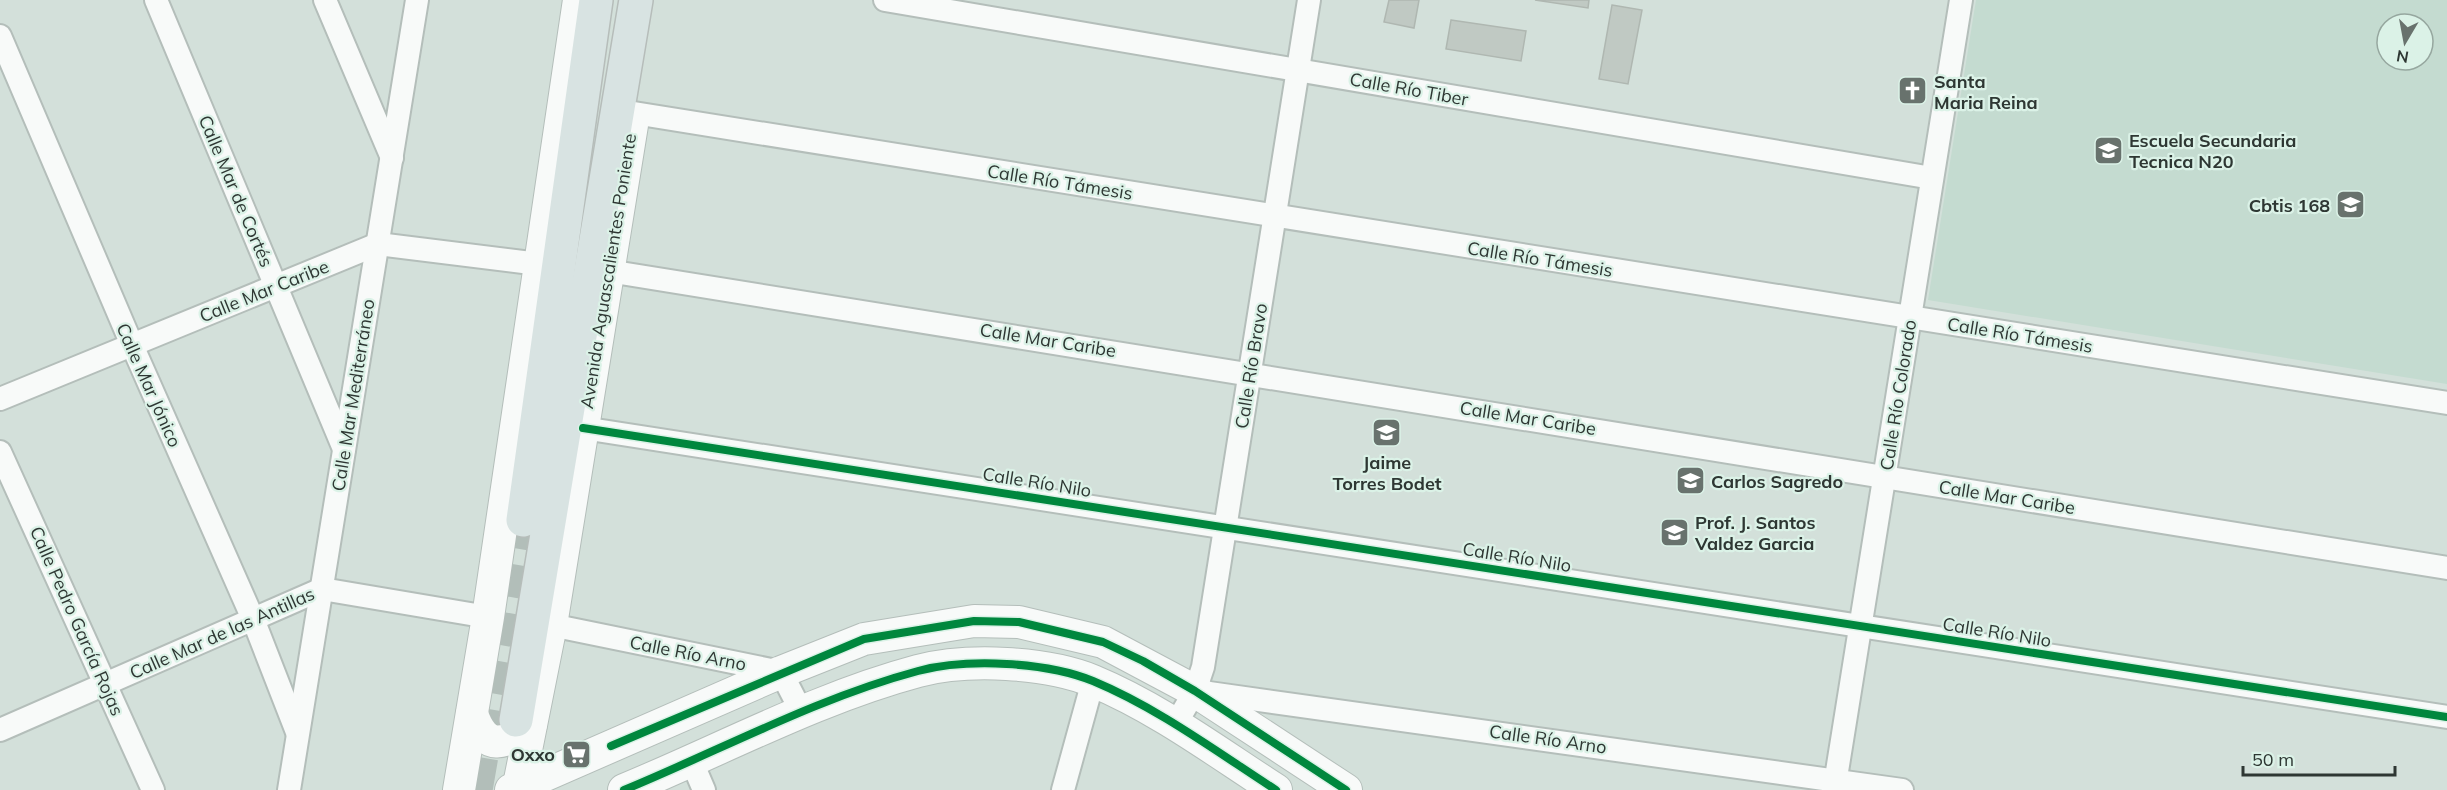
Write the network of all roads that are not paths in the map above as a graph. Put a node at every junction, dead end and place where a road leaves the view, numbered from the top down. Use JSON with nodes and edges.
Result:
{"nodes":[{"id":1,"x":156,"y":0,"type":"edge"},
{"id":2,"x":325,"y":0,"type":"edge"},
{"id":3,"x":417,"y":0,"type":"edge"},
{"id":4,"x":579,"y":0,"type":"edge"},
{"id":5,"x":596,"y":0,"type":"edge"},
{"id":6,"x":636,"y":0,"type":"edge"},
{"id":7,"x":652,"y":0,"type":"edge"},
{"id":8,"x":885,"y":0,"type":"edge"},
{"id":9,"x":1309,"y":0,"type":"edge"},
{"id":10,"x":1956,"y":1,"type":"edge"},
{"id":11,"x":0,"y":36,"type":"edge"},
{"id":12,"x":1297,"y":70,"type":"junction"},
{"id":13,"x":634,"y":114,"type":"junction"},
{"id":14,"x":392,"y":158,"type":"junction"},
{"id":15,"x":1932,"y":178,"type":"junction"},
{"id":16,"x":1274,"y":216,"type":"junction"},
{"id":17,"x":378,"y":244,"type":"junction"},
{"id":18,"x":539,"y":264,"type":"junction"},
{"id":19,"x":608,"y":271,"type":"junction"},
{"id":20,"x":276,"y":286,"type":"junction"},
{"id":21,"x":1910,"y":318,"type":"junction"},
{"id":22,"x":132,"y":345,"type":"junction"},
{"id":23,"x":1250,"y":372,"type":"junction"},
{"id":24,"x":0,"y":399,"type":"edge"},
{"id":25,"x":2447,"y":404,"type":"edge"},
{"id":26,"x":583,"y":428,"type":"junction"},
{"id":27,"x":344,"y":449,"type":"junction"},
{"id":28,"x":0,"y":452,"type":"edge"},
{"id":29,"x":1885,"y":477,"type":"junction"},
{"id":30,"x":523,"y":520,"type":"tunnel mouth"},
{"id":31,"x":1225,"y":527,"type":"junction"},
{"id":32,"x":2447,"y":568,"type":"edge"},
{"id":33,"x":322,"y":589,"type":"junction"},
{"id":34,"x":488,"y":617,"type":"junction"},
{"id":35,"x":253,"y":619,"type":"junction"},
{"id":36,"x":551,"y":625,"type":"junction"},
{"id":37,"x":1861,"y":625,"type":"junction"},
{"id":38,"x":781,"y":672,"type":"junction"},
{"id":39,"x":1093,"y":681,"type":"junction"},
{"id":40,"x":106,"y":683,"type":"junction"},
{"id":41,"x":1195,"y":691,"type":"junction"},
{"id":42,"x":802,"y":713,"type":"junction"},
{"id":43,"x":472,"y":714,"type":"junction"},
{"id":44,"x":2447,"y":717,"type":"edge"},
{"id":45,"x":524,"y":722,"type":"junction"},
{"id":46,"x":1175,"y":725,"type":"junction"},
{"id":47,"x":0,"y":730,"type":"edge"},
{"id":48,"x":298,"y":734,"type":"junction"},
{"id":49,"x":692,"y":762,"type":"junction"},
{"id":50,"x":1835,"y":784,"type":"edge"},
{"id":51,"x":516,"y":789,"type":"edge"},
{"id":52,"x":153,"y":790,"type":"edge"},
{"id":53,"x":289,"y":790,"type":"edge"},
{"id":54,"x":459,"y":790,"type":"edge"},
{"id":55,"x":624,"y":790,"type":"edge"},
{"id":56,"x":704,"y":790,"type":"edge"},
{"id":57,"x":1063,"y":790,"type":"edge"},
{"id":58,"x":1276,"y":790,"type":"edge"},
{"id":59,"x":1346,"y":790,"type":"edge"},
{"id":60,"x":1902,"y":790,"type":"edge"}],
"edges":[{"from":1,"to":20,"type":"street","name":"Calle Mar de Cortés"},
{"from":2,"to":14,"type":"street"},
{"from":3,"to":14,"type":"street","name":"Calle Mar Mediterráneo"},
{"from":4,"to":18,"type":"main road"},
{"from":5,"to":30,"type":"main road"},
{"from":6,"to":45,"type":"main road","name":"Avenida Aguascalientes Poniente"},
{"from":7,"to":13,"type":"main road","name":"Avenida Aguascalientes Poniente"},
{"from":8,"to":12,"type":"street","name":"Calle Río Tiber"},
{"from":9,"to":12,"type":"street","name":"Calle Río Bravo"},
{"from":10,"to":15,"type":"street","name":"Calle Río Colorado"},
{"from":11,"to":22,"type":"street","name":"Calle Mar Jónico"},
{"from":12,"to":15,"type":"street","name":"Calle Río Tiber"},
{"from":12,"to":16,"type":"street","name":"Calle Río Bravo"},
{"from":13,"to":16,"type":"street","name":"Calle Río Támesis"},
{"from":13,"to":19,"type":"main road","name":"Avenida Aguascalientes Poniente"},
{"from":14,"to":17,"type":"street","name":"Calle Mar Mediterráneo"},
{"from":15,"to":21,"type":"street","name":"Calle Río Colorado"},
{"from":16,"to":21,"type":"street","name":"Calle Río Támesis"},
{"from":16,"to":23,"type":"street","name":"Calle Río Bravo"},
{"from":17,"to":18,"type":"street","name":"Calle Mar Caribe"},
{"from":17,"to":20,"type":"street","name":"Calle Mar Caribe"},
{"from":17,"to":27,"type":"street","name":"Calle Mar Mediterráneo"},
{"from":18,"to":34,"type":"main road"},
{"from":19,"to":23,"type":"street","name":"Calle Mar Caribe"},
{"from":19,"to":26,"type":"main road","name":"Avenida Aguascalientes Poniente"},
{"from":20,"to":22,"type":"street","name":"Calle Mar Caribe"},
{"from":20,"to":27,"type":"street","name":"Calle Mar de Cortés"},
{"from":21,"to":25,"type":"street","name":"Calle Río Támesis"},
{"from":21,"to":29,"type":"street","name":"Calle Río Colorado"},
{"from":22,"to":24,"type":"street","name":"Calle Mar Caribe"},
{"from":22,"to":35,"type":"street","name":"Calle Mar Jónico"},
{"from":23,"to":29,"type":"street","name":"Calle Mar Caribe"},
{"from":23,"to":31,"type":"street","name":"Calle Río Bravo"},
{"from":26,"to":31,"type":"street","name":"Calle Río Nilo"},
{"from":26,"to":36,"type":"main road","name":"Avenida Aguascalientes Poniente"},
{"from":27,"to":33,"type":"street","name":"Calle Mar Mediterráneo"},
{"from":28,"to":40,"type":"street","name":"Calle Pedro García Rojas"},
{"from":29,"to":32,"type":"street","name":"Calle Mar Caribe"},
{"from":29,"to":37,"type":"street","name":"Calle Río Colorado"},
{"from":31,"to":37,"type":"street","name":"Calle Río Nilo"},
{"from":31,"to":41,"type":"street","name":"Calle Río Bravo"},
{"from":33,"to":34,"type":"street","name":"Calle Mar de las Antillas"},
{"from":33,"to":35,"type":"street","name":"Calle Mar de las Antillas"},
{"from":33,"to":48,"type":"street","name":"Calle Mar Mediterráneo"},
{"from":34,"to":43,"type":"main road"},
{"from":35,"to":40,"type":"street","name":"Calle Mar de las Antillas"},
{"from":35,"to":48,"type":"street","name":"Calle Mar Jónico"},
{"from":36,"to":38,"type":"street","name":"Calle Río Arno"},
{"from":36,"to":45,"type":"main road","name":"Avenida Aguascalientes Poniente"},
{"from":37,"to":44,"type":"street","name":"Calle Río Nilo"},
{"from":37,"to":50,"type":"street","name":"Calle Río Colorado"},
{"from":38,"to":41,"type":"main road"},
{"from":38,"to":42,"type":"street"},
{"from":38,"to":51,"type":"main road"},
{"from":39,"to":42,"type":"main road"},
{"from":39,"to":46,"type":"main road"},
{"from":39,"to":57,"type":"street"},
{"from":40,"to":47,"type":"street","name":"Calle Mar de las Antillas"},
{"from":40,"to":52,"type":"street","name":"Calle Pedro García Rojas"},
{"from":41,"to":46,"type":"street","name":"Calle Río Bravo"},
{"from":41,"to":50,"type":"street","name":"Calle Río Arno"},
{"from":41,"to":59,"type":"main road"},
{"from":42,"to":49,"type":"main road"},
{"from":43,"to":45,"type":"main road"},
{"from":43,"to":54,"type":"main road"},
{"from":45,"to":51,"type":"main road","name":"Avenida Aguascalientes Poniente"},
{"from":46,"to":58,"type":"main road"},
{"from":48,"to":53,"type":"street","name":"Calle Mar Mediterráneo"},
{"from":49,"to":55,"type":"main road"},
{"from":49,"to":56,"type":"street"},
{"from":50,"to":60,"type":"street","name":"Calle Río Arno"}]}
